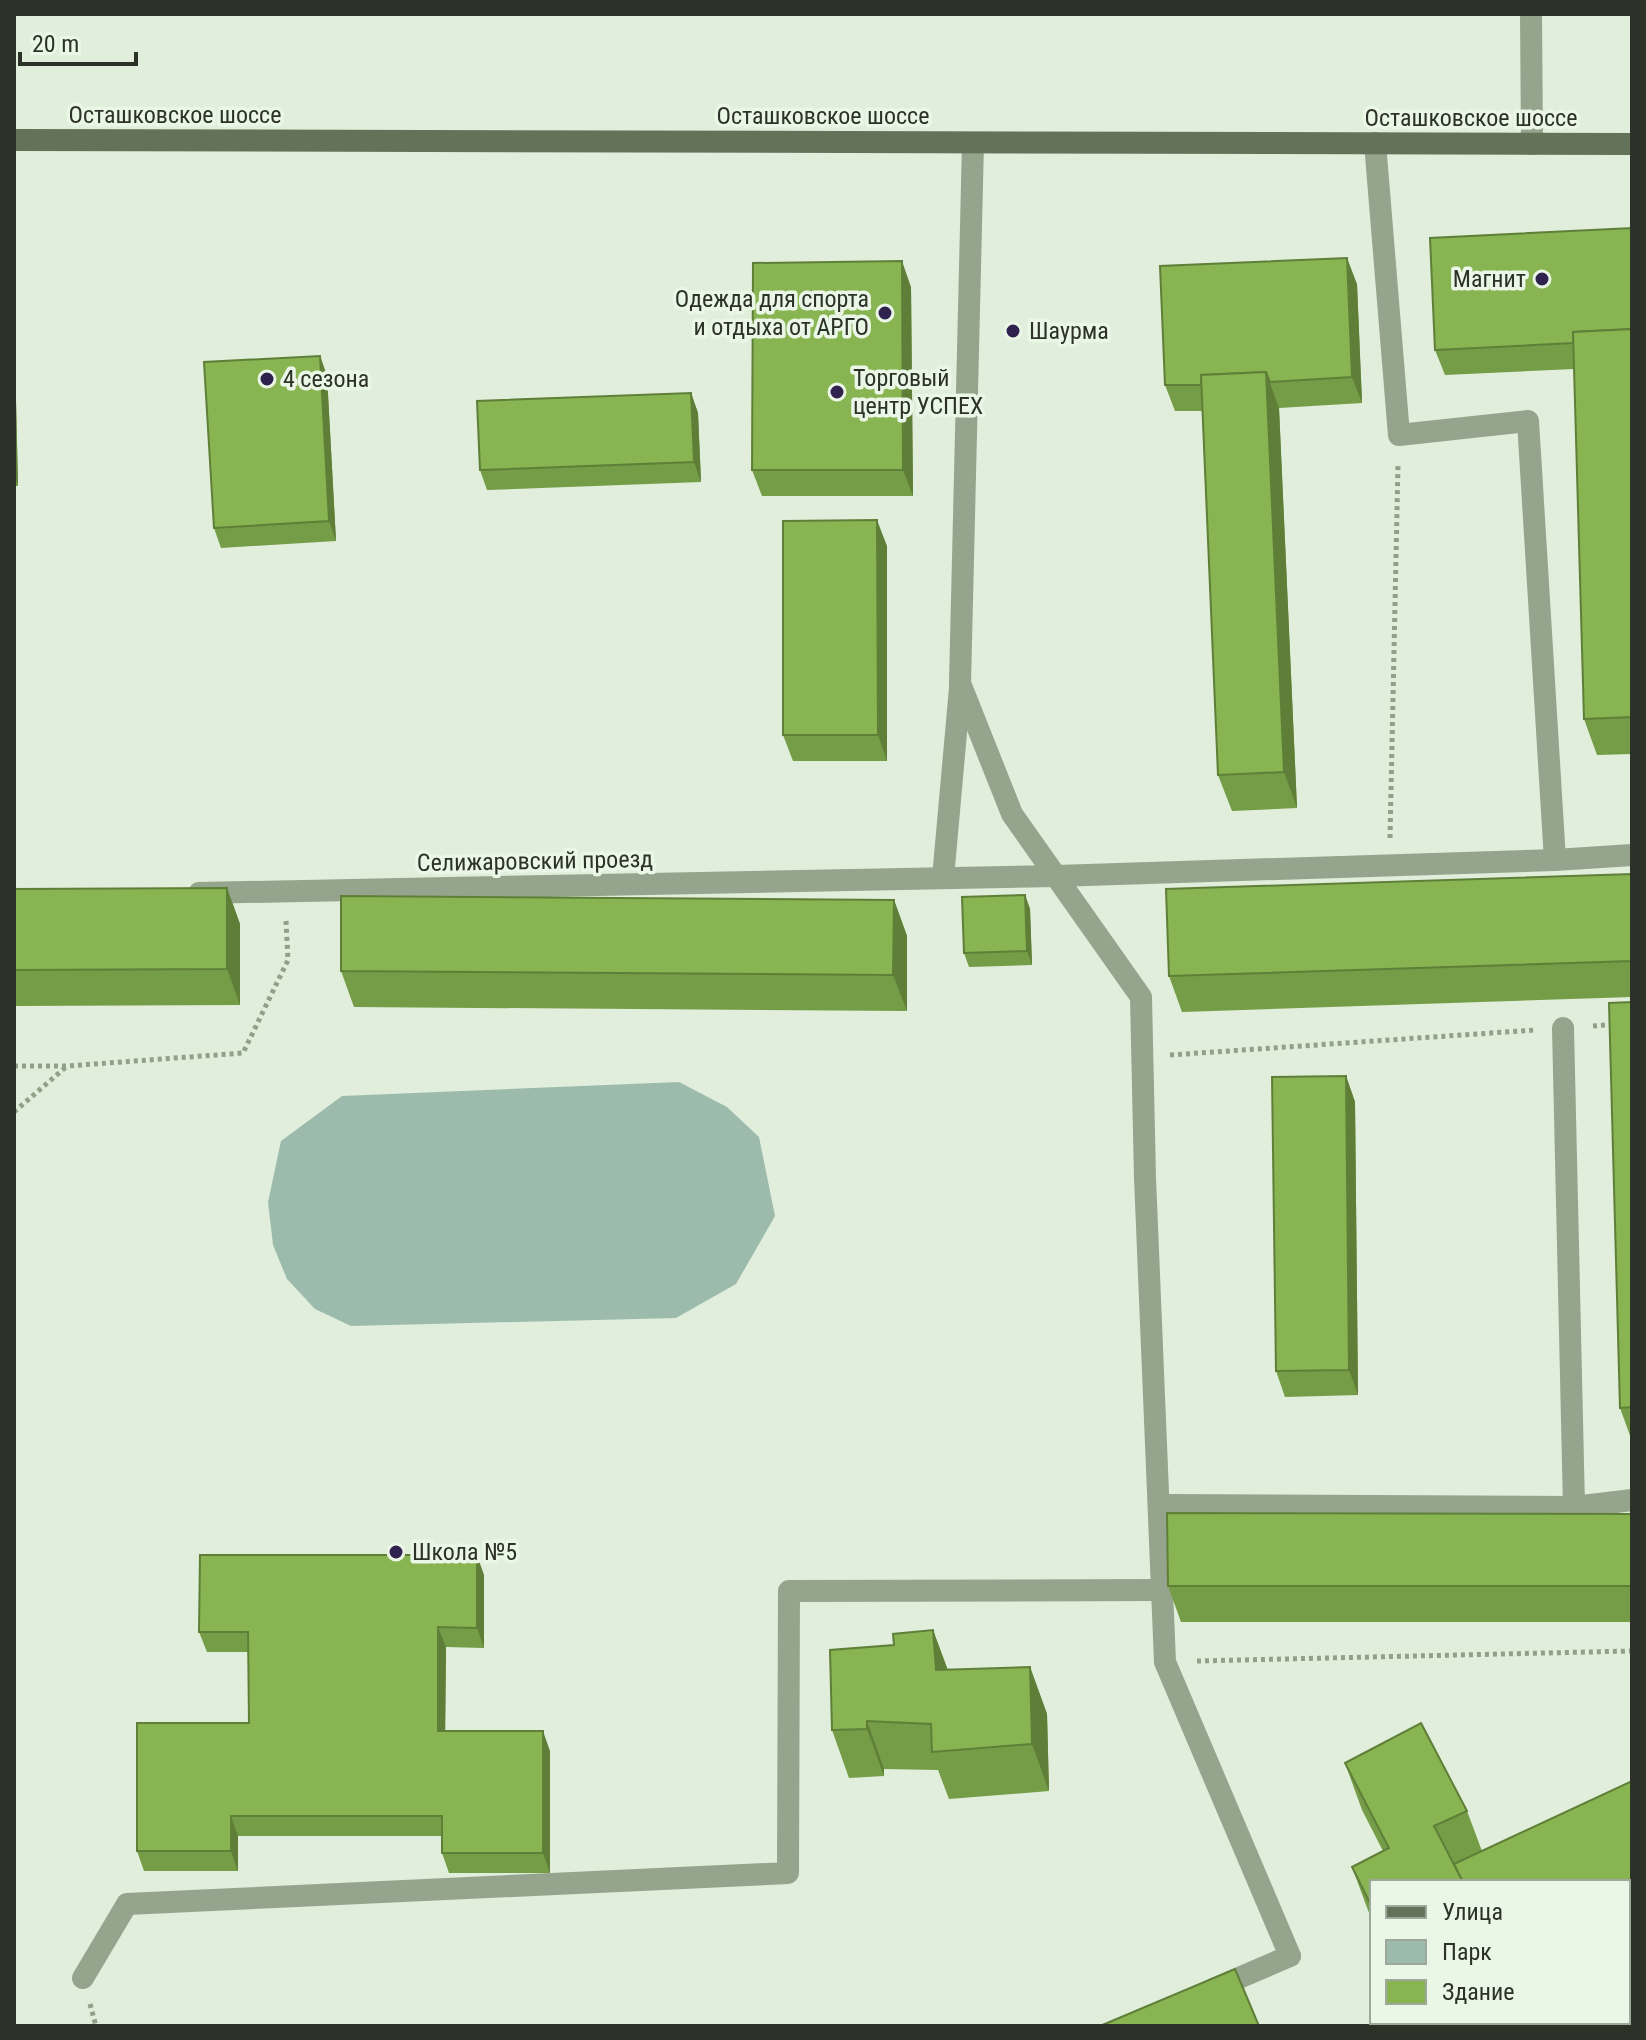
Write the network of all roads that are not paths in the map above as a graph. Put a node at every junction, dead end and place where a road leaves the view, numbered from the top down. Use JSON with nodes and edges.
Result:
{"nodes":[{"id":1,"x":1531,"y":14,"type":"edge"},
{"id":2,"x":14,"y":140,"type":"edge"},
{"id":3,"x":973,"y":143,"type":"junction"},
{"id":4,"x":1375,"y":143,"type":"junction"},
{"id":5,"x":1532,"y":144,"type":"junction"},
{"id":6,"x":1632,"y":144,"type":"edge"},
{"id":7,"x":960,"y":683,"type":"junction"},
{"id":8,"x":1632,"y":855,"type":"edge"},
{"id":9,"x":1555,"y":860,"type":"junction"},
{"id":10,"x":1056,"y":876,"type":"junction"},
{"id":11,"x":943,"y":878,"type":"junction"},
{"id":12,"x":173,"y":893,"type":"edge"},
{"id":13,"x":1563,"y":1028,"type":"road end"},
{"id":14,"x":1632,"y":1500,"type":"edge"},
{"id":15,"x":1159,"y":1505,"type":"junction"},
{"id":16,"x":1574,"y":1507,"type":"junction"},
{"id":17,"x":1162,"y":1590,"type":"junction"},
{"id":18,"x":83,"y":1978,"type":"dead end"},
{"id":19,"x":1193,"y":1997,"type":"edge"}],
"edges":[{"from":1,"to":5,"type":"street"},
{"from":2,"to":3,"type":"main road","name":"Осташковское шоссе"},
{"from":3,"to":4,"type":"main road","name":"Осташковское шоссе"},
{"from":3,"to":7,"type":"street"},
{"from":4,"to":5,"type":"main road","name":"Осташковское шоссе"},
{"from":4,"to":9,"type":"street"},
{"from":5,"to":6,"type":"main road","name":"Осташковское шоссе"},
{"from":7,"to":10,"type":"street"},
{"from":7,"to":11,"type":"street"},
{"from":8,"to":9,"type":"street","name":"Селижаровский проезд"},
{"from":9,"to":10,"type":"street","name":"Селижаровский проезд"},
{"from":10,"to":11,"type":"street","name":"Селижаровский проезд"},
{"from":10,"to":15,"type":"street"},
{"from":11,"to":12,"type":"street","name":"Селижаровский проезд"},
{"from":13,"to":16,"type":"street"},
{"from":14,"to":16,"type":"street"},
{"from":15,"to":16,"type":"street"},
{"from":15,"to":17,"type":"street"},
{"from":17,"to":18,"type":"street"},
{"from":17,"to":19,"type":"street"}]}
